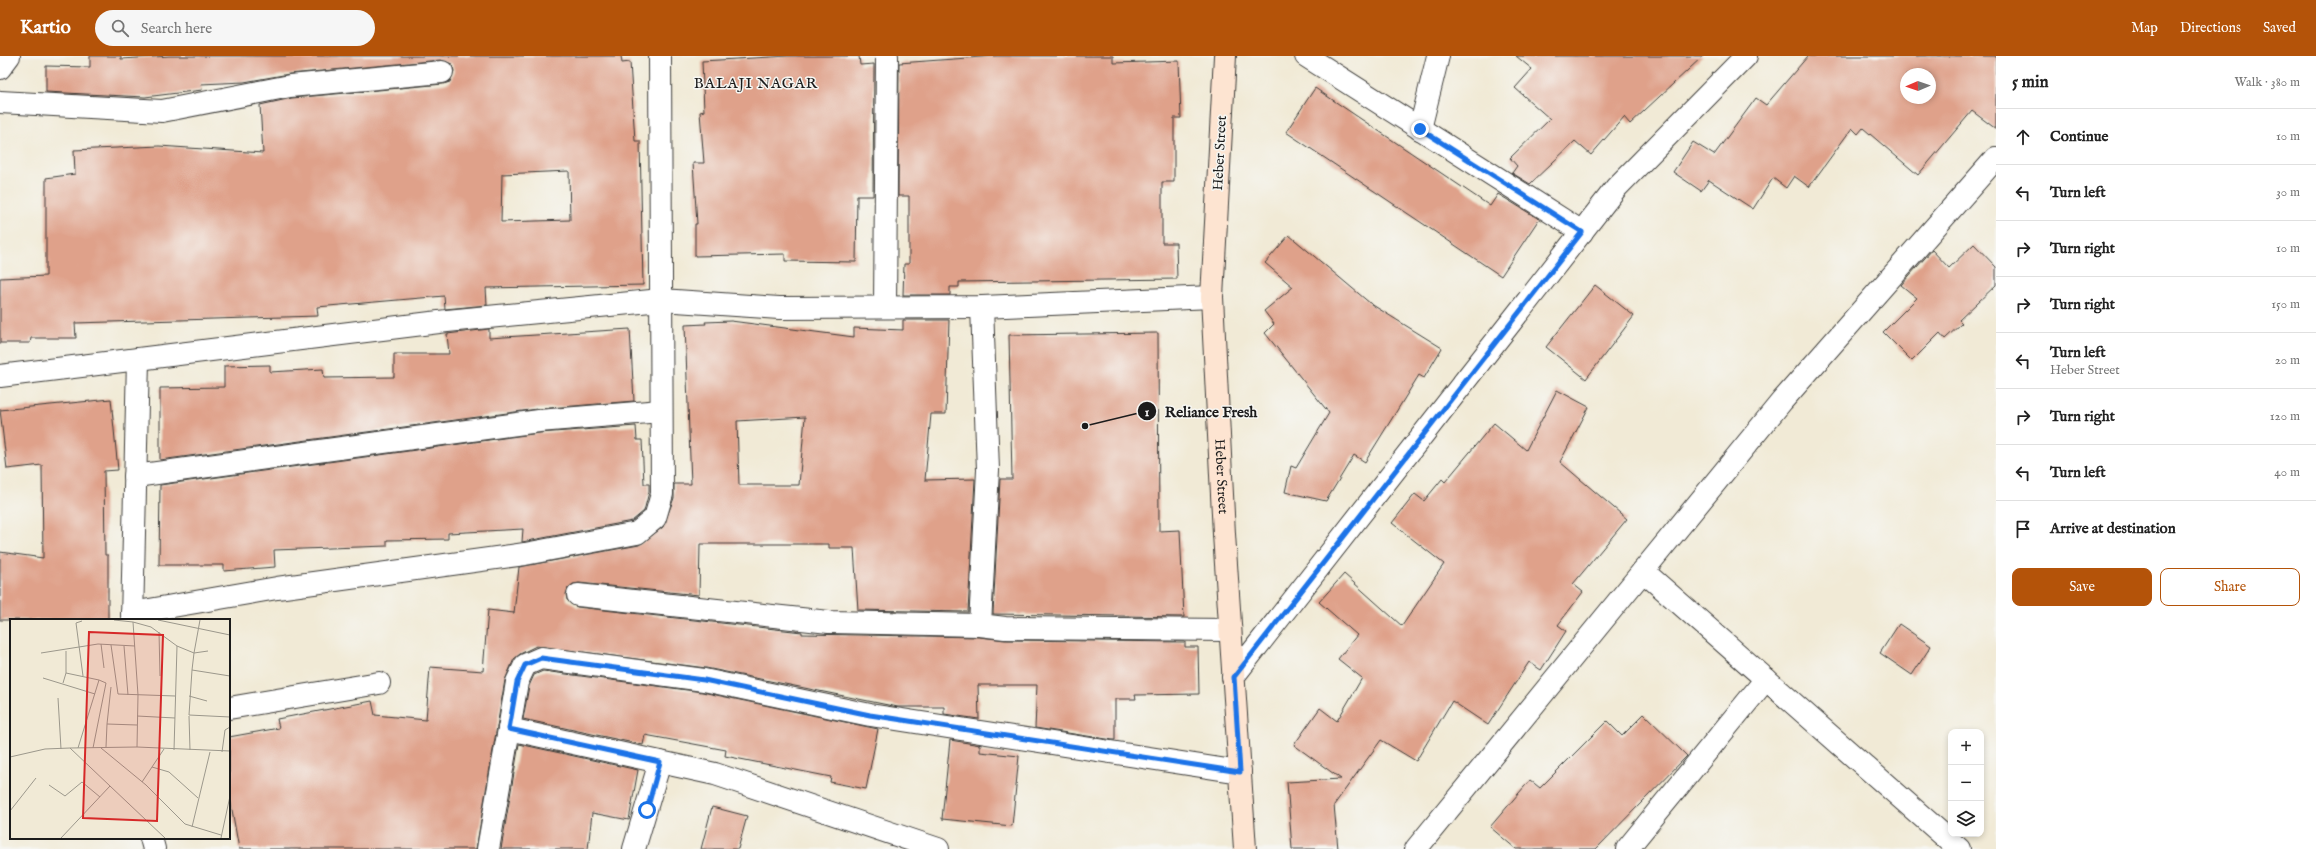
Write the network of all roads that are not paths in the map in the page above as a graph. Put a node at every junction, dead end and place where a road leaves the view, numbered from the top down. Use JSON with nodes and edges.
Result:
{"nodes":[{"id":1,"x":9,"y":56,"type":"edge"},
{"id":2,"x":660,"y":56,"type":"edge"},
{"id":3,"x":887,"y":56,"type":"edge"},
{"id":4,"x":1225,"y":56,"type":"edge"},
{"id":5,"x":1306,"y":56,"type":"edge"},
{"id":6,"x":1438,"y":56,"type":"edge"},
{"id":7,"x":1746,"y":56,"type":"edge"},
{"id":8,"x":0,"y":68,"type":"edge"},
{"id":9,"x":442,"y":72,"type":"dead end"},
{"id":10,"x":0,"y":102,"type":"edge"},
{"id":11,"x":1420,"y":129,"type":"junction"},
{"id":12,"x":1996,"y":158,"type":"edge"},
{"id":13,"x":1582,"y":232,"type":"junction"},
{"id":14,"x":1212,"y":297,"type":"junction"},
{"id":15,"x":661,"y":300,"type":"junction"},
{"id":16,"x":885,"y":307,"type":"junction"},
{"id":17,"x":982,"y":307,"type":"junction"},
{"id":18,"x":138,"y":359,"type":"junction"},
{"id":19,"x":0,"y":376,"type":"edge"},
{"id":20,"x":661,"y":411,"type":"junction"},
{"id":21,"x":135,"y":476,"type":"junction"},
{"id":22,"x":1643,"y":571,"type":"junction"},
{"id":23,"x":578,"y":595,"type":"dead end"},
{"id":24,"x":132,"y":616,"type":"edge"},
{"id":25,"x":980,"y":625,"type":"junction"},
{"id":26,"x":1230,"y":630,"type":"junction"},
{"id":27,"x":1234,"y":677,"type":"junction"},
{"id":28,"x":1766,"y":679,"type":"junction"},
{"id":29,"x":379,"y":683,"type":"dead end"},
{"id":30,"x":230,"y":708,"type":"edge"},
{"id":31,"x":509,"y":729,"type":"junction"},
{"id":32,"x":660,"y":762,"type":"junction"},
{"id":33,"x":1240,"y":772,"type":"junction"},
{"id":34,"x":151,"y":839,"type":"edge"},
{"id":35,"x":154,"y":849,"type":"edge"},
{"id":36,"x":488,"y":849,"type":"edge"},
{"id":37,"x":634,"y":849,"type":"edge"},
{"id":38,"x":938,"y":849,"type":"edge"},
{"id":39,"x":1245,"y":849,"type":"edge"},
{"id":40,"x":1416,"y":849,"type":"edge"},
{"id":41,"x":1627,"y":849,"type":"edge"},
{"id":42,"x":1959,"y":849,"type":"edge"}],
"edges":[{"from":1,"to":8,"type":"street"},
{"from":2,"to":15,"type":"street"},
{"from":3,"to":16,"type":"street"},
{"from":4,"to":14,"type":"street","name":"Heber Street"},
{"from":5,"to":11,"type":"street"},
{"from":6,"to":11,"type":"street"},
{"from":7,"to":13,"type":"street"},
{"from":9,"to":10,"type":"street"},
{"from":11,"to":13,"type":"street"},
{"from":12,"to":22,"type":"street"},
{"from":13,"to":27,"type":"street"},
{"from":14,"to":17,"type":"street"},
{"from":14,"to":26,"type":"street","name":"Heber Street"},
{"from":15,"to":16,"type":"street"},
{"from":15,"to":18,"type":"street"},
{"from":15,"to":20,"type":"street"},
{"from":16,"to":17,"type":"street"},
{"from":17,"to":25,"type":"street"},
{"from":18,"to":19,"type":"street"},
{"from":18,"to":21,"type":"street"},
{"from":20,"to":21,"type":"street"},
{"from":20,"to":24,"type":"street"},
{"from":21,"to":24,"type":"street"},
{"from":22,"to":28,"type":"street"},
{"from":22,"to":40,"type":"street"},
{"from":23,"to":25,"type":"street"},
{"from":25,"to":26,"type":"street"},
{"from":26,"to":27,"type":"street","name":"Heber Street"},
{"from":27,"to":33,"type":"street","name":"Heber Street"},
{"from":28,"to":41,"type":"street"},
{"from":28,"to":42,"type":"street"},
{"from":29,"to":30,"type":"street"},
{"from":31,"to":32,"type":"street"},
{"from":31,"to":33,"type":"street"},
{"from":31,"to":36,"type":"street"},
{"from":32,"to":37,"type":"street"},
{"from":32,"to":38,"type":"street"},
{"from":33,"to":39,"type":"street","name":"Heber Street"},
{"from":34,"to":35,"type":"street"}]}
